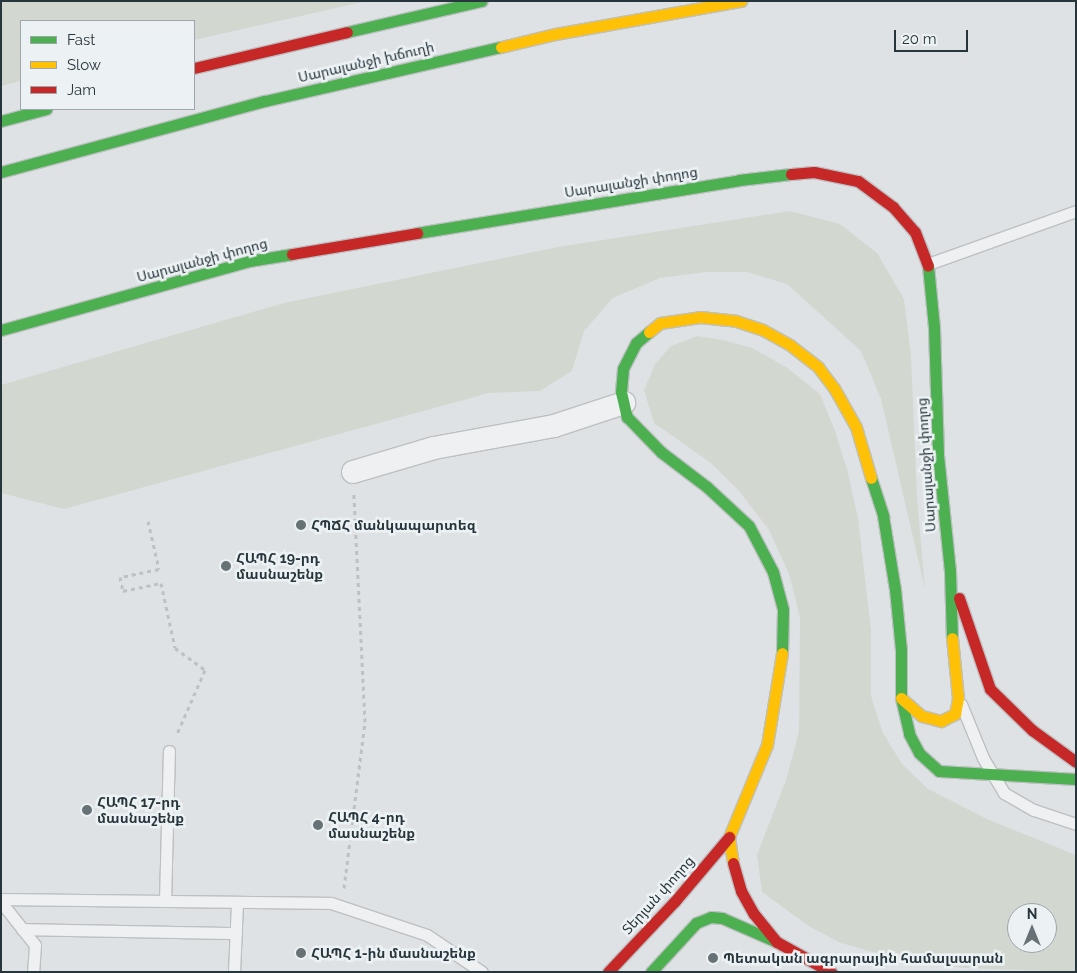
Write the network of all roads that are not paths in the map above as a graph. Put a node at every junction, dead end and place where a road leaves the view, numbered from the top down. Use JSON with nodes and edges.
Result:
{"nodes":[{"id":1,"x":481,"y":1,"type":"edge"},
{"id":2,"x":742,"y":1,"type":"edge"},
{"id":3,"x":195,"y":68,"type":"edge"},
{"id":4,"x":42,"y":110,"type":"edge"},
{"id":5,"x":1,"y":121,"type":"edge"},
{"id":6,"x":1,"y":172,"type":"edge"},
{"id":7,"x":1076,"y":211,"type":"edge"},
{"id":8,"x":928,"y":264,"type":"junction"},
{"id":9,"x":1,"y":330,"type":"edge"},
{"id":10,"x":624,"y":403,"type":"junction"},
{"id":11,"x":354,"y":472,"type":"road end"},
{"id":12,"x":950,"y":571,"type":"junction"},
{"id":13,"x":902,"y":698,"type":"junction"},
{"id":14,"x":958,"y":698,"type":"junction"},
{"id":15,"x":169,"y":751,"type":"road end"},
{"id":16,"x":1076,"y":762,"type":"edge"},
{"id":17,"x":992,"y":774,"type":"junction"},
{"id":18,"x":1076,"y":779,"type":"edge"},
{"id":19,"x":1076,"y":824,"type":"edge"},
{"id":20,"x":729,"y":836,"type":"junction"},
{"id":21,"x":1,"y":900,"type":"edge"},
{"id":22,"x":165,"y":901,"type":"junction"},
{"id":23,"x":237,"y":902,"type":"junction"},
{"id":24,"x":22,"y":929,"type":"junction"},
{"id":25,"x":236,"y":933,"type":"junction"},
{"id":26,"x":777,"y":942,"type":"junction"},
{"id":27,"x":33,"y":972,"type":"edge"},
{"id":28,"x":234,"y":972,"type":"edge"},
{"id":29,"x":482,"y":972,"type":"edge"},
{"id":30,"x":608,"y":972,"type":"edge"},
{"id":31,"x":651,"y":972,"type":"edge"},
{"id":32,"x":831,"y":972,"type":"edge"}],
"edges":[{"from":1,"to":3,"type":"main road"},
{"from":2,"to":6,"type":"main road","name":"Սարալանջի խճուղի"},
{"from":4,"to":5,"type":"main road"},
{"from":7,"to":8,"type":"lane"},
{"from":8,"to":9,"type":"main road","name":"Սարալանջի փողոց"},
{"from":8,"to":12,"type":"main road","name":"Սարալանջի փողոց"},
{"from":10,"to":11,"type":"street"},
{"from":10,"to":13,"type":"main road"},
{"from":10,"to":20,"type":"main road"},
{"from":12,"to":14,"type":"main road"},
{"from":12,"to":16,"type":"main road"},
{"from":13,"to":14,"type":"main road"},
{"from":13,"to":17,"type":"main road"},
{"from":14,"to":17,"type":"lane"},
{"from":15,"to":22,"type":"lane"},
{"from":17,"to":18,"type":"main road"},
{"from":17,"to":19,"type":"lane"},
{"from":20,"to":26,"type":"main road"},
{"from":20,"to":30,"type":"main road","name":"Տերյան փողոց"},
{"from":21,"to":22,"type":"lane"},
{"from":21,"to":24,"type":"lane"},
{"from":22,"to":23,"type":"lane"},
{"from":23,"to":25,"type":"lane"},
{"from":23,"to":29,"type":"lane"},
{"from":24,"to":25,"type":"lane"},
{"from":24,"to":27,"type":"lane"},
{"from":25,"to":28,"type":"lane"},
{"from":26,"to":31,"type":"main road"},
{"from":26,"to":32,"type":"main road"}]}
